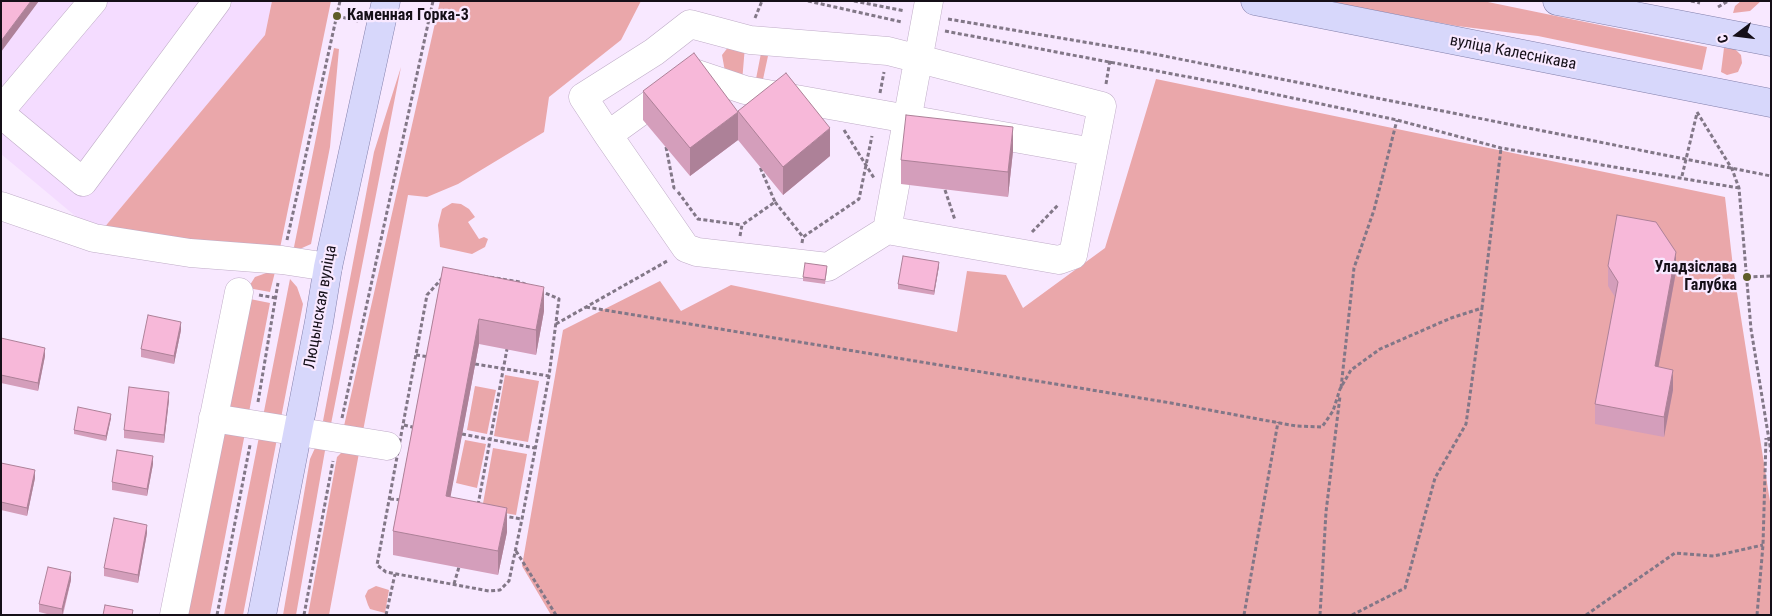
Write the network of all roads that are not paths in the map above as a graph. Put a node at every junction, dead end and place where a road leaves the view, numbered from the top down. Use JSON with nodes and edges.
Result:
{"nodes":[{"id":1,"x":93,"y":1,"type":"edge"},
{"id":2,"x":217,"y":1,"type":"edge"},
{"id":3,"x":386,"y":1,"type":"edge"},
{"id":4,"x":1255,"y":1,"type":"edge"},
{"id":5,"x":1557,"y":1,"type":"edge"},
{"id":6,"x":927,"y":14,"type":"edge"},
{"id":7,"x":1771,"y":42,"type":"edge"},
{"id":8,"x":920,"y":59,"type":"junction"},
{"id":9,"x":1771,"y":103,"type":"edge"},
{"id":10,"x":1,"y":112,"type":"edge"},
{"id":11,"x":907,"y":120,"type":"junction"},
{"id":12,"x":608,"y":135,"type":"junction"},
{"id":13,"x":1093,"y":152,"type":"junction"},
{"id":14,"x":1,"y":206,"type":"edge"},
{"id":15,"x":889,"y":218,"type":"junction"},
{"id":16,"x":328,"y":267,"type":"junction"},
{"id":17,"x":239,"y":292,"type":"dead end"},
{"id":18,"x":213,"y":418,"type":"junction"},
{"id":19,"x":297,"y":432,"type":"junction"},
{"id":20,"x":388,"y":446,"type":"dead end"},
{"id":21,"x":174,"y":615,"type":"edge"},
{"id":22,"x":262,"y":615,"type":"edge"}],
"edges":[{"from":1,"to":10,"type":"street"},
{"from":2,"to":10,"type":"street"},
{"from":3,"to":16,"type":"main road","name":"Люцынская вуліца"},
{"from":4,"to":9,"type":"main road","name":"вуліца Калеснікава"},
{"from":5,"to":7,"type":"main road"},
{"from":6,"to":8,"type":"street"},
{"from":8,"to":11,"type":"street"},
{"from":8,"to":12,"type":"street"},
{"from":8,"to":13,"type":"street"},
{"from":11,"to":12,"type":"street"},
{"from":11,"to":13,"type":"street"},
{"from":11,"to":15,"type":"street"},
{"from":12,"to":15,"type":"street"},
{"from":13,"to":15,"type":"street"},
{"from":14,"to":16,"type":"street"},
{"from":16,"to":19,"type":"main road","name":"Люцынская вуліца"},
{"from":17,"to":18,"type":"street"},
{"from":18,"to":19,"type":"street"},
{"from":18,"to":21,"type":"street"},
{"from":19,"to":20,"type":"street"},
{"from":19,"to":22,"type":"main road","name":"Люцынская вуліца"}]}
